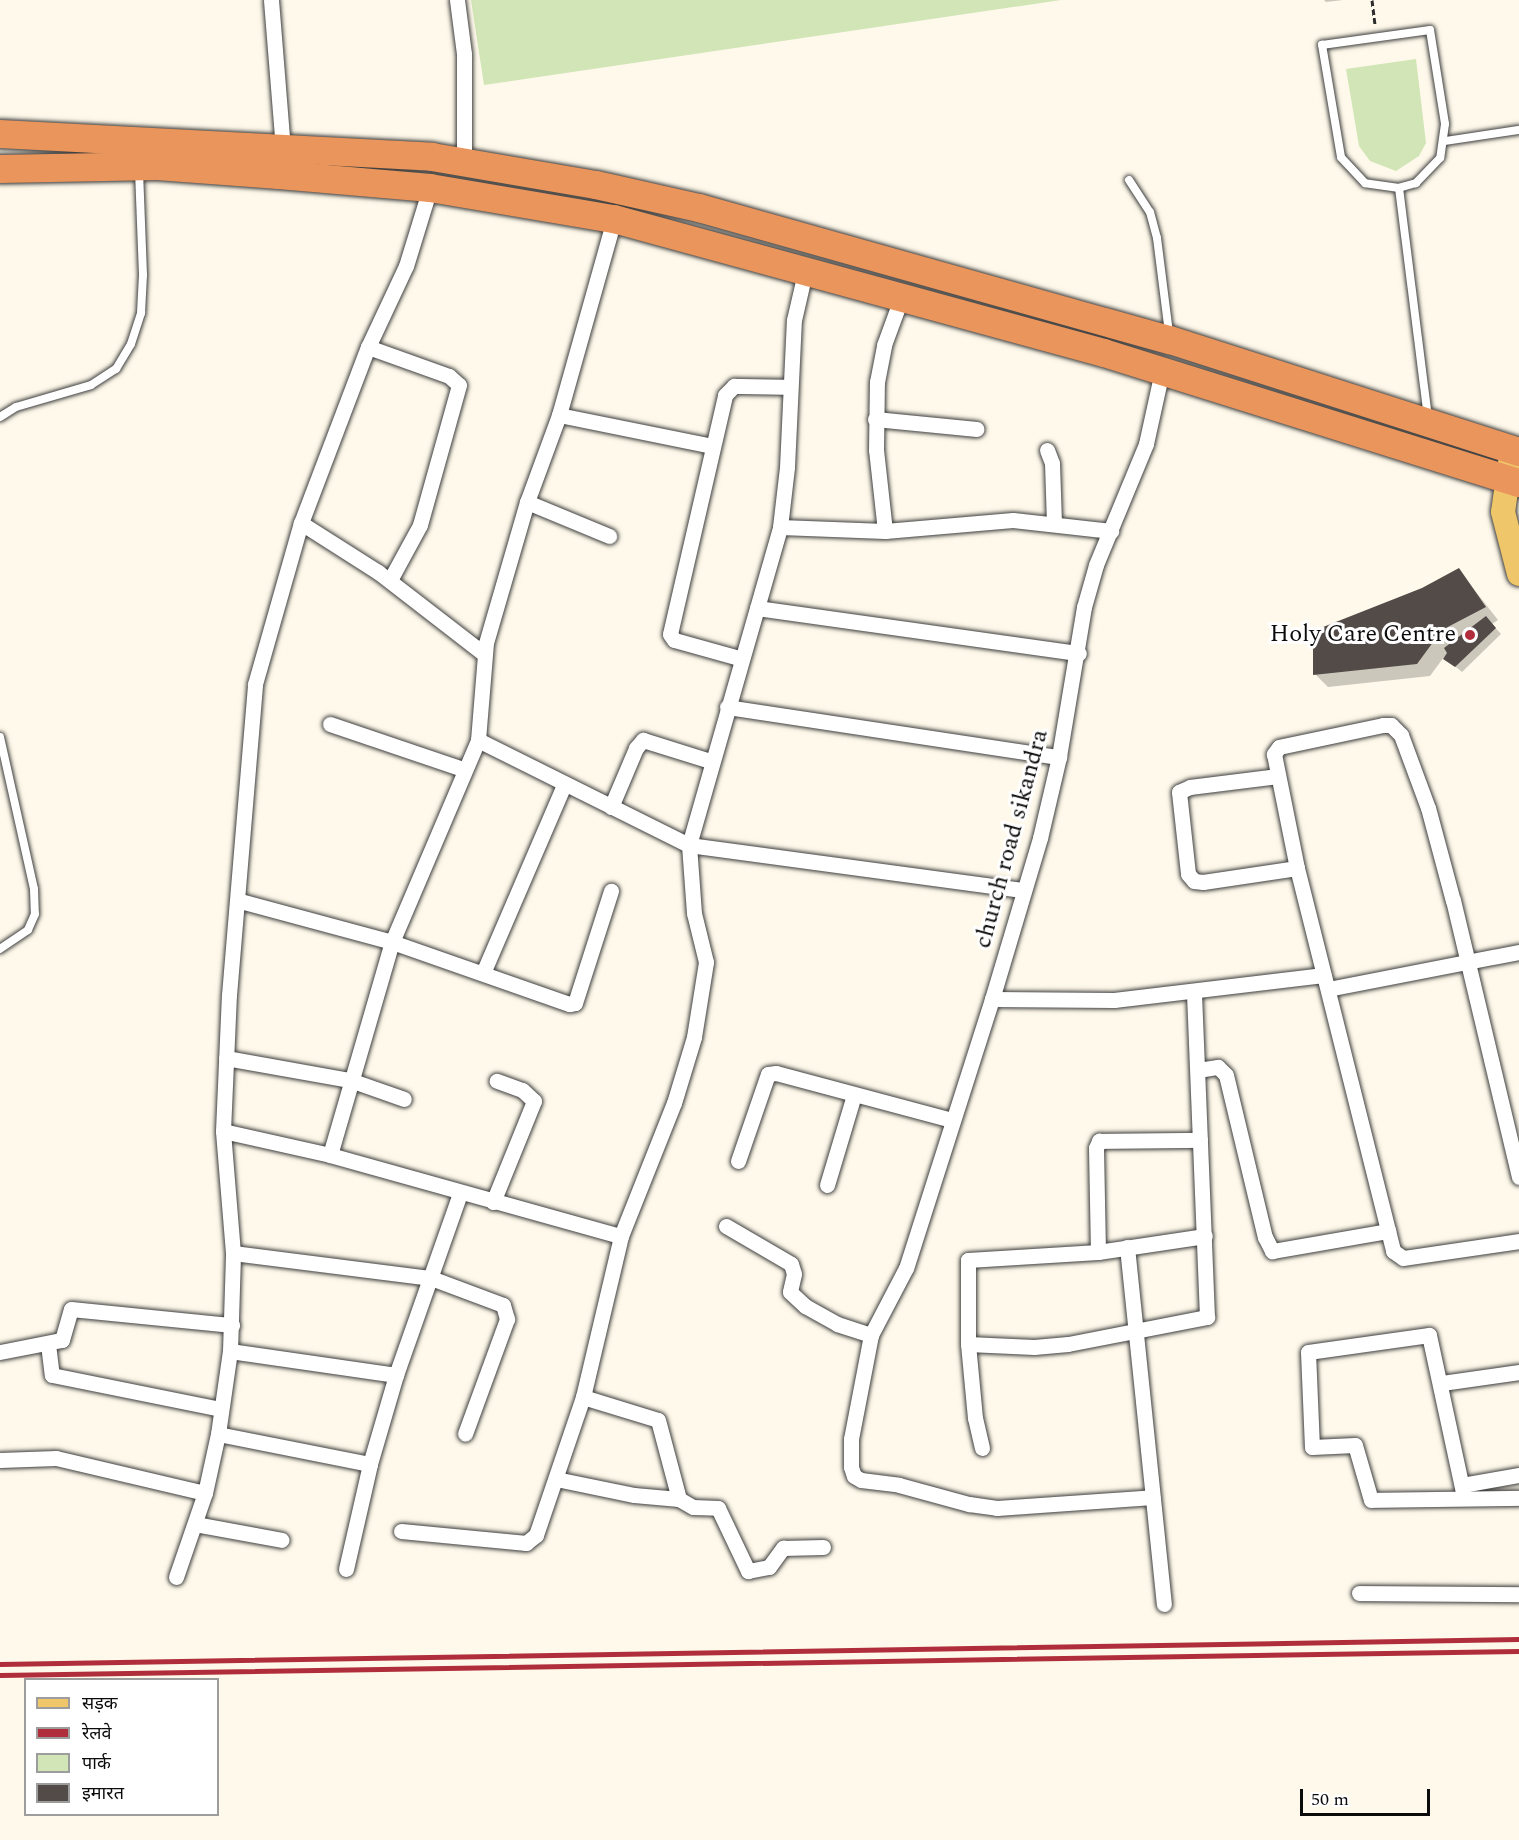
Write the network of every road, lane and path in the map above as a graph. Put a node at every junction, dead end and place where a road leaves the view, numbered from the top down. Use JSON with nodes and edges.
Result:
{"nodes":[{"id":1,"x":272,"y":0,"type":"edge"},
{"id":2,"x":457,"y":0,"type":"edge"},
{"id":3,"x":1372,"y":0,"type":"edge"},
{"id":4,"x":1377,"y":37,"type":"junction"},
{"id":5,"x":1519,"y":130,"type":"edge"},
{"id":6,"x":0,"y":134,"type":"edge"},
{"id":7,"x":1445,"y":141,"type":"junction"},
{"id":8,"x":283,"y":148,"type":"junction"},
{"id":9,"x":464,"y":160,"type":"junction"},
{"id":10,"x":138,"y":167,"type":"junction"},
{"id":11,"x":0,"y":169,"type":"edge"},
{"id":12,"x":1129,"y":180,"type":"dead end"},
{"id":13,"x":430,"y":188,"type":"junction"},
{"id":14,"x":1399,"y":188,"type":"junction"},
{"id":15,"x":614,"y":219,"type":"junction"},
{"id":16,"x":806,"y":268,"type":"junction"},
{"id":17,"x":902,"y":296,"type":"junction"},
{"id":18,"x":1170,"y":340,"type":"junction"},
{"id":19,"x":368,"y":347,"type":"junction"},
{"id":20,"x":1162,"y":371,"type":"junction"},
{"id":21,"x":790,"y":387,"type":"junction"},
{"id":22,"x":559,"y":415,"type":"junction"},
{"id":23,"x":0,"y":417,"type":"edge"},
{"id":24,"x":874,"y":419,"type":"junction"},
{"id":25,"x":1429,"y":423,"type":"junction"},
{"id":26,"x":977,"y":429,"type":"dead end"},
{"id":27,"x":713,"y":446,"type":"junction"},
{"id":28,"x":1047,"y":450,"type":"dead end"},
{"id":29,"x":1516,"y":451,"type":"edge"},
{"id":30,"x":1512,"y":481,"type":"edge"},
{"id":31,"x":527,"y":502,"type":"junction"},
{"id":32,"x":1054,"y":522,"type":"junction"},
{"id":33,"x":301,"y":523,"type":"junction"},
{"id":34,"x":780,"y":527,"type":"junction"},
{"id":35,"x":885,"y":531,"type":"junction"},
{"id":36,"x":1111,"y":531,"type":"junction"},
{"id":37,"x":609,"y":536,"type":"dead end"},
{"id":38,"x":1519,"y":574,"type":"edge"},
{"id":39,"x":390,"y":580,"type":"junction"},
{"id":40,"x":757,"y":608,"type":"junction"},
{"id":41,"x":1078,"y":653,"type":"junction"},
{"id":42,"x":484,"y":654,"type":"junction"},
{"id":43,"x":740,"y":658,"type":"junction"},
{"id":44,"x":727,"y":707,"type":"junction"},
{"id":45,"x":330,"y":724,"type":"dead end"},
{"id":46,"x":0,"y":737,"type":"edge"},
{"id":47,"x":478,"y":740,"type":"junction"},
{"id":48,"x":1059,"y":757,"type":"junction"},
{"id":49,"x":710,"y":761,"type":"junction"},
{"id":50,"x":463,"y":769,"type":"junction"},
{"id":51,"x":1278,"y":776,"type":"junction"},
{"id":52,"x":564,"y":785,"type":"junction"},
{"id":53,"x":611,"y":807,"type":"junction"},
{"id":54,"x":689,"y":845,"type":"junction"},
{"id":55,"x":1297,"y":868,"type":"junction"},
{"id":56,"x":1024,"y":890,"type":"junction"},
{"id":57,"x":610,"y":891,"type":"dead end"},
{"id":58,"x":240,"y":901,"type":"junction"},
{"id":59,"x":392,"y":942,"type":"junction"},
{"id":60,"x":0,"y":949,"type":"edge"},
{"id":61,"x":1519,"y":952,"type":"edge"},
{"id":62,"x":1468,"y":963,"type":"junction"},
{"id":63,"x":483,"y":973,"type":"junction"},
{"id":64,"x":1326,"y":982,"type":"junction"},
{"id":65,"x":1194,"y":993,"type":"junction"},
{"id":66,"x":992,"y":999,"type":"junction"},
{"id":67,"x":226,"y":1058,"type":"junction"},
{"id":68,"x":1198,"y":1070,"type":"junction"},
{"id":69,"x":350,"y":1080,"type":"junction"},
{"id":70,"x":497,"y":1081,"type":"dead end"},
{"id":71,"x":854,"y":1095,"type":"junction"},
{"id":72,"x":404,"y":1099,"type":"dead end"},
{"id":73,"x":1513,"y":1118,"type":"edge"},
{"id":74,"x":951,"y":1120,"type":"junction"},
{"id":75,"x":223,"y":1131,"type":"junction"},
{"id":76,"x":1200,"y":1140,"type":"junction"},
{"id":77,"x":330,"y":1155,"type":"junction"},
{"id":78,"x":738,"y":1161,"type":"dead end"},
{"id":79,"x":1519,"y":1177,"type":"edge"},
{"id":80,"x":827,"y":1185,"type":"dead end"},
{"id":81,"x":460,"y":1193,"type":"junction"},
{"id":82,"x":493,"y":1202,"type":"junction"},
{"id":83,"x":726,"y":1226,"type":"dead end"},
{"id":84,"x":1388,"y":1231,"type":"junction"},
{"id":85,"x":621,"y":1236,"type":"junction"},
{"id":86,"x":1205,"y":1236,"type":"junction"},
{"id":87,"x":1519,"y":1241,"type":"edge"},
{"id":88,"x":1127,"y":1247,"type":"junction"},
{"id":89,"x":1098,"y":1252,"type":"junction"},
{"id":90,"x":233,"y":1253,"type":"junction"},
{"id":91,"x":431,"y":1278,"type":"junction"},
{"id":92,"x":232,"y":1325,"type":"junction"},
{"id":93,"x":1135,"y":1332,"type":"junction"},
{"id":94,"x":871,"y":1335,"type":"junction"},
{"id":95,"x":48,"y":1344,"type":"junction"},
{"id":96,"x":968,"y":1344,"type":"junction"},
{"id":97,"x":230,"y":1351,"type":"junction"},
{"id":98,"x":0,"y":1352,"type":"edge"},
{"id":99,"x":1519,"y":1372,"type":"edge"},
{"id":100,"x":396,"y":1375,"type":"junction"},
{"id":101,"x":1442,"y":1383,"type":"junction"},
{"id":102,"x":583,"y":1398,"type":"junction"},
{"id":103,"x":221,"y":1409,"type":"junction"},
{"id":104,"x":218,"y":1434,"type":"junction"},
{"id":105,"x":465,"y":1434,"type":"dead end"},
{"id":106,"x":982,"y":1448,"type":"dead end"},
{"id":107,"x":0,"y":1460,"type":"edge"},
{"id":108,"x":370,"y":1464,"type":"junction"},
{"id":109,"x":1519,"y":1475,"type":"edge"},
{"id":110,"x":556,"y":1479,"type":"junction"},
{"id":111,"x":1463,"y":1491,"type":"junction"},
{"id":112,"x":205,"y":1492,"type":"junction"},
{"id":113,"x":1153,"y":1497,"type":"junction"},
{"id":114,"x":1519,"y":1498,"type":"edge"},
{"id":115,"x":679,"y":1499,"type":"junction"},
{"id":116,"x":195,"y":1524,"type":"junction"},
{"id":117,"x":401,"y":1531,"type":"dead end"},
{"id":118,"x":282,"y":1540,"type":"dead end"},
{"id":119,"x":823,"y":1546,"type":"dead end"},
{"id":120,"x":346,"y":1569,"type":"dead end"},
{"id":121,"x":176,"y":1577,"type":"dead end"},
{"id":122,"x":1359,"y":1593,"type":"dead end"},
{"id":123,"x":1519,"y":1594,"type":"edge"},
{"id":124,"x":1164,"y":1604,"type":"dead end"}],
"edges":[{"from":1,"to":8,"type":"street"},
{"from":2,"to":9,"type":"street"},
{"from":3,"to":4,"type":"path"},
{"from":4,"to":7,"type":"lane"},
{"from":4,"to":14,"type":"lane"},
{"from":5,"to":7,"type":"lane"},
{"from":6,"to":8,"type":"highway"},
{"from":7,"to":14,"type":"lane"},
{"from":8,"to":9,"type":"highway"},
{"from":9,"to":18,"type":"highway"},
{"from":10,"to":11,"type":"highway"},
{"from":10,"to":13,"type":"highway"},
{"from":10,"to":23,"type":"lane"},
{"from":12,"to":18,"type":"lane"},
{"from":13,"to":15,"type":"highway"},
{"from":13,"to":19,"type":"street"},
{"from":14,"to":25,"type":"lane"},
{"from":15,"to":16,"type":"highway"},
{"from":15,"to":22,"type":"street"},
{"from":16,"to":17,"type":"highway"},
{"from":16,"to":21,"type":"street"},
{"from":17,"to":20,"type":"highway"},
{"from":17,"to":24,"type":"street"},
{"from":18,"to":25,"type":"highway"},
{"from":19,"to":33,"type":"street"},
{"from":19,"to":39,"type":"street"},
{"from":20,"to":30,"type":"highway"},
{"from":20,"to":36,"type":"street","name":"church road sikandra"},
{"from":21,"to":27,"type":"street"},
{"from":21,"to":34,"type":"street"},
{"from":22,"to":27,"type":"street"},
{"from":22,"to":31,"type":"street"},
{"from":24,"to":26,"type":"street"},
{"from":24,"to":35,"type":"street"},
{"from":25,"to":29,"type":"highway"},
{"from":27,"to":43,"type":"street"},
{"from":28,"to":32,"type":"street"},
{"from":29,"to":30,"type":"main road"},
{"from":30,"to":38,"type":"main road"},
{"from":31,"to":37,"type":"street"},
{"from":31,"to":42,"type":"street"},
{"from":32,"to":35,"type":"street"},
{"from":32,"to":36,"type":"street"},
{"from":33,"to":39,"type":"street"},
{"from":33,"to":58,"type":"street"},
{"from":34,"to":35,"type":"street"},
{"from":34,"to":40,"type":"street"},
{"from":36,"to":41,"type":"street","name":"church road sikandra"},
{"from":39,"to":42,"type":"street"},
{"from":40,"to":41,"type":"street"},
{"from":40,"to":43,"type":"street"},
{"from":41,"to":48,"type":"street","name":"church road sikandra"},
{"from":42,"to":47,"type":"street"},
{"from":43,"to":44,"type":"street"},
{"from":44,"to":48,"type":"street"},
{"from":44,"to":49,"type":"street"},
{"from":45,"to":50,"type":"street"},
{"from":46,"to":60,"type":"lane"},
{"from":47,"to":50,"type":"street"},
{"from":47,"to":52,"type":"street"},
{"from":48,"to":56,"type":"street","name":"church road sikandra"},
{"from":49,"to":53,"type":"street"},
{"from":49,"to":54,"type":"street"},
{"from":50,"to":59,"type":"street"},
{"from":51,"to":55,"type":"street"},
{"from":51,"to":55,"type":"street"},
{"from":51,"to":62,"type":"street"},
{"from":52,"to":53,"type":"street"},
{"from":52,"to":63,"type":"street"},
{"from":53,"to":54,"type":"street"},
{"from":54,"to":56,"type":"street"},
{"from":54,"to":85,"type":"street"},
{"from":55,"to":64,"type":"street"},
{"from":56,"to":66,"type":"street","name":"church road sikandra"},
{"from":57,"to":63,"type":"street"},
{"from":58,"to":59,"type":"street"},
{"from":58,"to":67,"type":"street"},
{"from":59,"to":63,"type":"street"},
{"from":59,"to":69,"type":"street"},
{"from":61,"to":62,"type":"street"},
{"from":62,"to":64,"type":"street"},
{"from":62,"to":73,"type":"street"},
{"from":64,"to":65,"type":"street"},
{"from":64,"to":84,"type":"street"},
{"from":65,"to":66,"type":"street"},
{"from":65,"to":68,"type":"street"},
{"from":66,"to":74,"type":"street","name":"church road sikandra"},
{"from":67,"to":69,"type":"street"},
{"from":67,"to":75,"type":"street"},
{"from":68,"to":76,"type":"street"},
{"from":68,"to":84,"type":"street"},
{"from":69,"to":72,"type":"street"},
{"from":69,"to":77,"type":"street"},
{"from":70,"to":82,"type":"street"},
{"from":71,"to":74,"type":"street"},
{"from":71,"to":78,"type":"street"},
{"from":71,"to":80,"type":"street"},
{"from":73,"to":79,"type":"street"},
{"from":74,"to":94,"type":"street","name":"church road sikandra"},
{"from":75,"to":77,"type":"street"},
{"from":75,"to":90,"type":"street"},
{"from":76,"to":86,"type":"street"},
{"from":76,"to":89,"type":"street"},
{"from":77,"to":81,"type":"street"},
{"from":81,"to":82,"type":"street"},
{"from":81,"to":91,"type":"street"},
{"from":82,"to":85,"type":"street"},
{"from":83,"to":94,"type":"street"},
{"from":84,"to":87,"type":"street"},
{"from":85,"to":102,"type":"street"},
{"from":86,"to":88,"type":"street"},
{"from":86,"to":93,"type":"street"},
{"from":88,"to":89,"type":"street"},
{"from":88,"to":93,"type":"street"},
{"from":89,"to":96,"type":"street"},
{"from":90,"to":91,"type":"street"},
{"from":90,"to":92,"type":"street"},
{"from":91,"to":100,"type":"street"},
{"from":91,"to":105,"type":"street"},
{"from":92,"to":95,"type":"street"},
{"from":92,"to":97,"type":"street"},
{"from":93,"to":96,"type":"street"},
{"from":93,"to":113,"type":"street"},
{"from":94,"to":113,"type":"street","name":"church road sikandra"},
{"from":95,"to":98,"type":"street"},
{"from":95,"to":103,"type":"street"},
{"from":96,"to":106,"type":"street"},
{"from":97,"to":100,"type":"street"},
{"from":97,"to":103,"type":"street"},
{"from":99,"to":101,"type":"street"},
{"from":100,"to":108,"type":"street"},
{"from":101,"to":111,"type":"street"},
{"from":101,"to":111,"type":"street"},
{"from":102,"to":110,"type":"street"},
{"from":102,"to":115,"type":"street"},
{"from":103,"to":104,"type":"street"},
{"from":104,"to":108,"type":"street"},
{"from":104,"to":112,"type":"street"},
{"from":107,"to":112,"type":"street"},
{"from":108,"to":120,"type":"street"},
{"from":109,"to":111,"type":"street"},
{"from":110,"to":115,"type":"street"},
{"from":110,"to":117,"type":"street"},
{"from":111,"to":114,"type":"street"},
{"from":112,"to":116,"type":"street"},
{"from":113,"to":124,"type":"street"},
{"from":115,"to":119,"type":"street"},
{"from":116,"to":118,"type":"street"},
{"from":116,"to":121,"type":"street"},
{"from":122,"to":123,"type":"street"}]}
